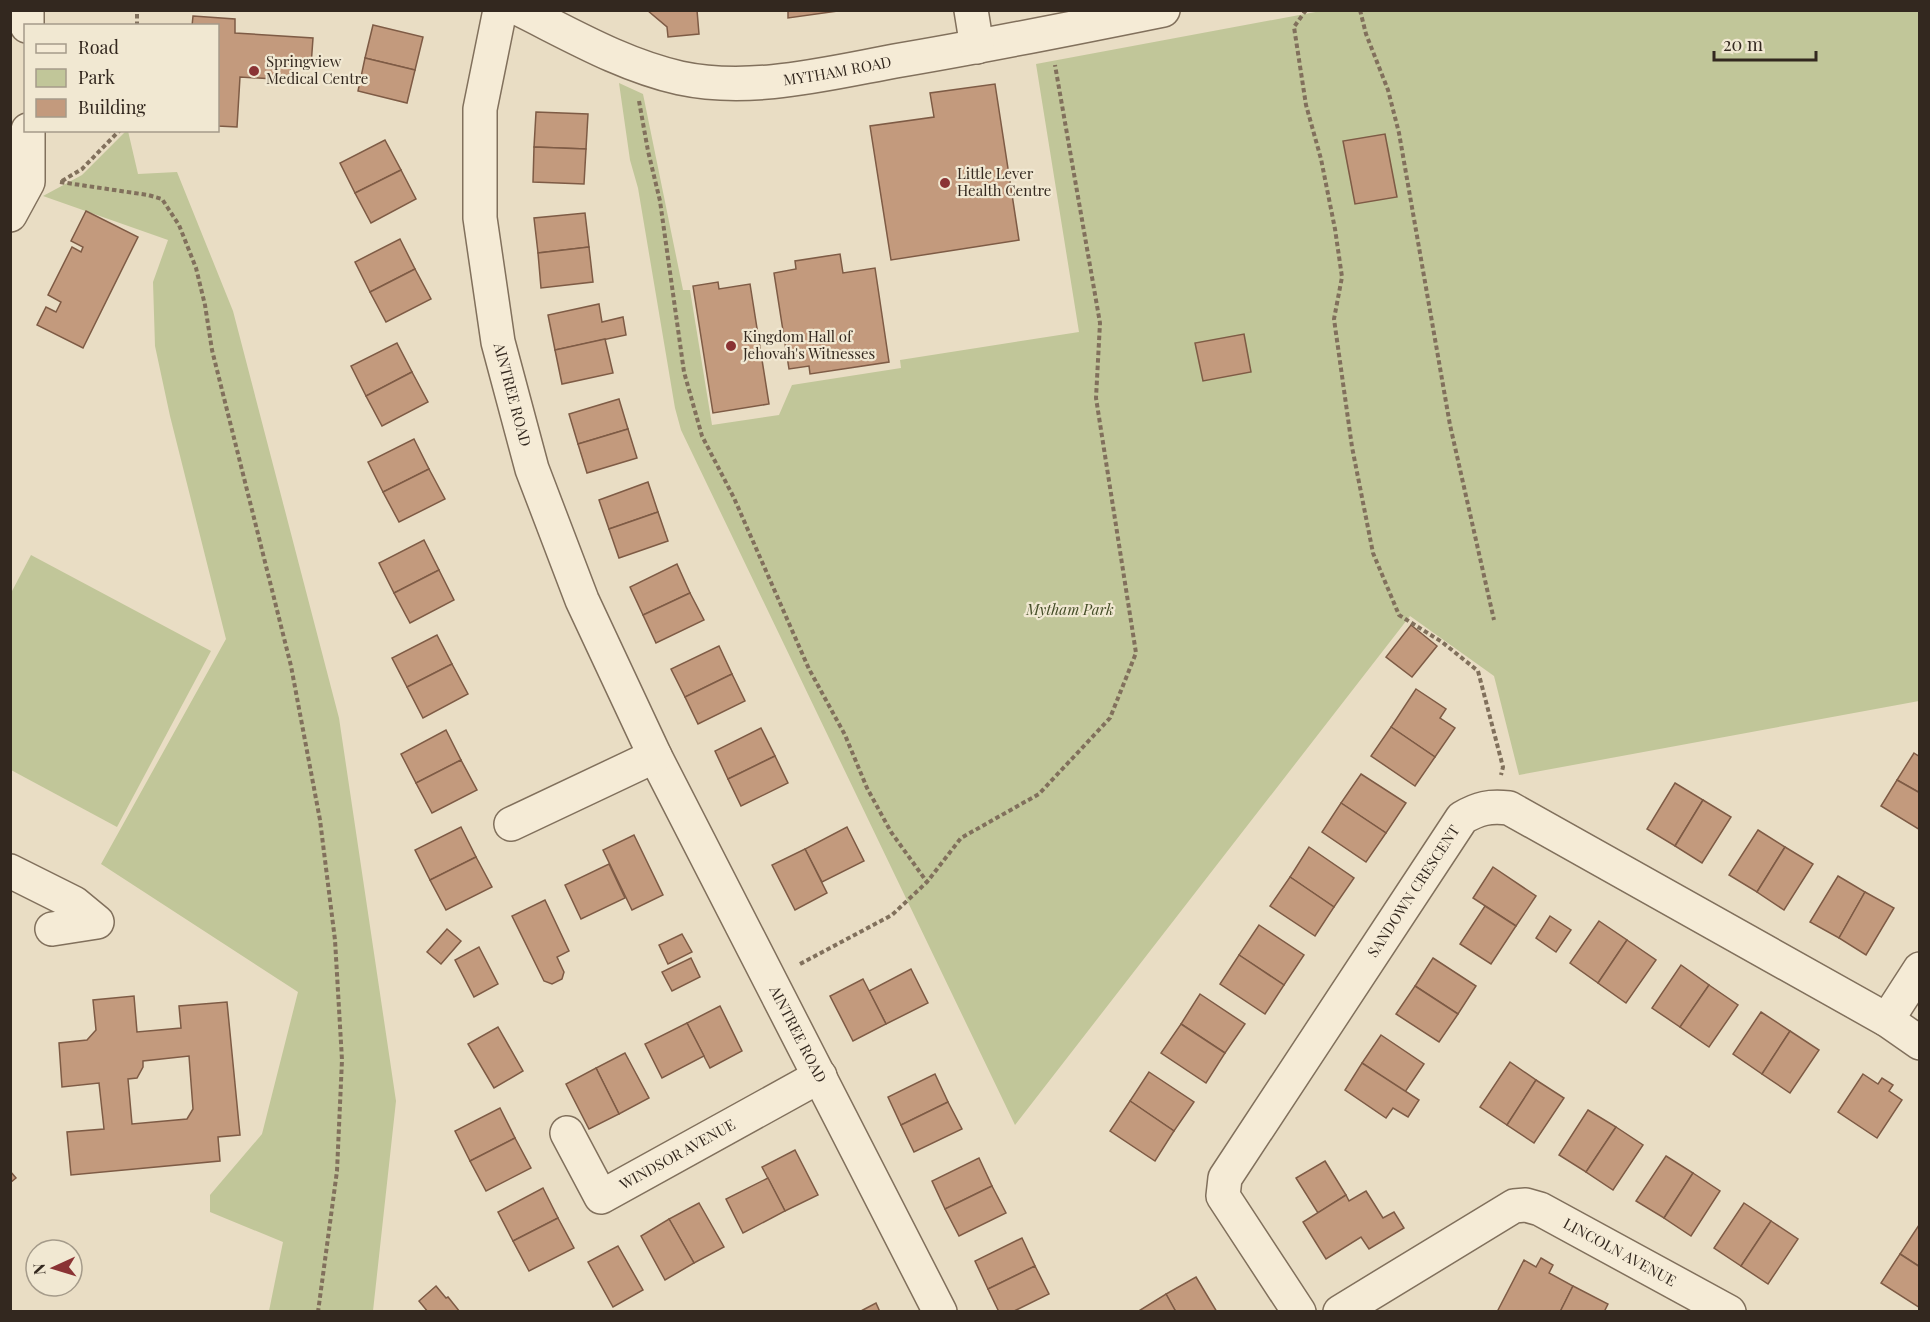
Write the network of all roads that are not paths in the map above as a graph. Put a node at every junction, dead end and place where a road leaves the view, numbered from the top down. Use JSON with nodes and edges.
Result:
{"nodes":[{"id":1,"x":500,"y":10,"type":"edge"},
{"id":2,"x":521,"y":10,"type":"edge"},
{"id":3,"x":971,"y":10,"type":"edge"},
{"id":4,"x":1163,"y":10,"type":"edge"},
{"id":5,"x":978,"y":47,"type":"junction"},
{"id":6,"x":28,"y":132,"type":"edge"},
{"id":7,"x":10,"y":215,"type":"edge"},
{"id":8,"x":655,"y":756,"type":"junction"},
{"id":9,"x":511,"y":824,"type":"dead end"},
{"id":10,"x":10,"y":871,"type":"edge"},
{"id":11,"x":52,"y":929,"type":"dead end"},
{"id":12,"x":1920,"y":969,"type":"edge"},
{"id":13,"x":1887,"y":1020,"type":"junction"},
{"id":14,"x":1920,"y":1043,"type":"edge"},
{"id":15,"x":820,"y":1076,"type":"junction"},
{"id":16,"x":567,"y":1133,"type":"dead end"},
{"id":17,"x":940,"y":1311,"type":"edge"},
{"id":18,"x":1299,"y":1311,"type":"edge"},
{"id":19,"x":1340,"y":1311,"type":"edge"},
{"id":20,"x":1729,"y":1311,"type":"edge"}],
"edges":[{"from":1,"to":8,"type":"street","name":"AINTREE ROAD"},
{"from":2,"to":5,"type":"street","name":"MYTHAM ROAD"},
{"from":3,"to":5,"type":"street"},
{"from":4,"to":5,"type":"street","name":"MYTHAM ROAD"},
{"from":6,"to":7,"type":"street"},
{"from":8,"to":9,"type":"street"},
{"from":8,"to":15,"type":"street","name":"AINTREE ROAD"},
{"from":10,"to":11,"type":"street"},
{"from":12,"to":13,"type":"street"},
{"from":13,"to":14,"type":"street"},
{"from":13,"to":18,"type":"street","name":"SANDOWN CRESCENT"},
{"from":15,"to":16,"type":"street","name":"WINDSOR AVENUE"},
{"from":15,"to":17,"type":"street","name":"AINTREE ROAD"},
{"from":19,"to":20,"type":"street","name":"LINCOLN AVENUE"}]}
